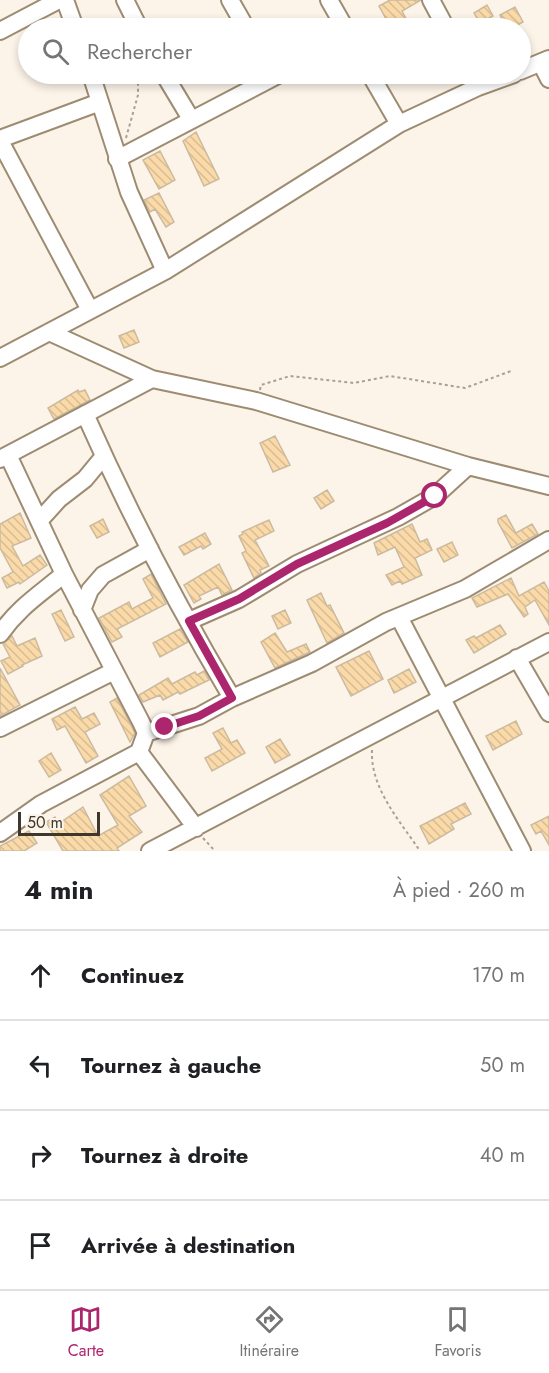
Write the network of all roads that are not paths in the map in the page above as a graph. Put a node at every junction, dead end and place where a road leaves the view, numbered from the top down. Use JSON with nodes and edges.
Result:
{"nodes":[{"id":1,"x":59,"y":0,"type":"edge"},
{"id":2,"x":65,"y":0,"type":"edge"},
{"id":3,"x":125,"y":0,"type":"edge"},
{"id":4,"x":230,"y":0,"type":"edge"},
{"id":5,"x":329,"y":0,"type":"edge"},
{"id":6,"x":431,"y":0,"type":"edge"},
{"id":7,"x":25,"y":18,"type":"edge"},
{"id":8,"x":71,"y":18,"type":"edge"},
{"id":9,"x":134,"y":18,"type":"edge"},
{"id":10,"x":240,"y":18,"type":"edge"},
{"id":11,"x":339,"y":18,"type":"edge"},
{"id":12,"x":441,"y":18,"type":"edge"},
{"id":13,"x":18,"y":22,"type":"edge"},
{"id":14,"x":0,"y":31,"type":"edge"},
{"id":15,"x":545,"y":61,"type":"edge"},
{"id":16,"x":531,"y":67,"type":"edge"},
{"id":17,"x":549,"y":79,"type":"edge"},
{"id":18,"x":94,"y":84,"type":"edge"},
{"id":19,"x":170,"y":84,"type":"edge"},
{"id":20,"x":258,"y":84,"type":"edge"},
{"id":21,"x":376,"y":84,"type":"edge"},
{"id":22,"x":467,"y":84,"type":"edge"},
{"id":23,"x":100,"y":102,"type":"junction"},
{"id":24,"x":191,"y":119,"type":"junction"},
{"id":25,"x":399,"y":124,"type":"junction"},
{"id":26,"x":0,"y":140,"type":"edge"},
{"id":27,"x":117,"y":159,"type":"junction"},
{"id":28,"x":165,"y":271,"type":"junction"},
{"id":29,"x":90,"y":310,"type":"junction"},
{"id":30,"x":49,"y":332,"type":"junction"},
{"id":31,"x":0,"y":358,"type":"edge"},
{"id":32,"x":152,"y":379,"type":"junction"},
{"id":33,"x":85,"y":414,"type":"junction"},
{"id":34,"x":104,"y":456,"type":"junction"},
{"id":35,"x":4,"y":457,"type":"edge"},
{"id":36,"x":468,"y":466,"type":"junction"},
{"id":37,"x":549,"y":486,"type":"edge"},
{"id":38,"x":40,"y":520,"type":"junction"},
{"id":39,"x":549,"y":540,"type":"edge"},
{"id":40,"x":150,"y":549,"type":"junction"},
{"id":41,"x":64,"y":574,"type":"junction"},
{"id":42,"x":82,"y":610,"type":"junction"},
{"id":43,"x":399,"y":617,"type":"junction"},
{"id":44,"x":189,"y":621,"type":"junction"},
{"id":45,"x":0,"y":634,"type":"edge"},
{"id":46,"x":549,"y":642,"type":"edge"},
{"id":47,"x":517,"y":658,"type":"junction"},
{"id":48,"x":114,"y":671,"type":"junction"},
{"id":49,"x":232,"y":698,"type":"junction"},
{"id":50,"x":442,"y":698,"type":"junction"},
{"id":51,"x":549,"y":713,"type":"edge"},
{"id":52,"x":0,"y":728,"type":"edge"},
{"id":53,"x":146,"y":733,"type":"junction"},
{"id":54,"x":139,"y":752,"type":"junction"},
{"id":55,"x":196,"y":828,"type":"junction"},
{"id":56,"x":0,"y":833,"type":"edge"},
{"id":57,"x":150,"y":851,"type":"edge"},
{"id":58,"x":522,"y":851,"type":"edge"}],
"edges":[{"from":1,"to":7,"type":"street"},
{"from":2,"to":8,"type":"street"},
{"from":3,"to":9,"type":"street"},
{"from":4,"to":10,"type":"street"},
{"from":5,"to":11,"type":"street"},
{"from":6,"to":12,"type":"street"},
{"from":13,"to":14,"type":"street"},
{"from":15,"to":16,"type":"street"},
{"from":15,"to":17,"type":"street"},
{"from":18,"to":23,"type":"street"},
{"from":19,"to":24,"type":"street"},
{"from":20,"to":24,"type":"street"},
{"from":21,"to":25,"type":"street"},
{"from":22,"to":25,"type":"street"},
{"from":23,"to":26,"type":"street"},
{"from":23,"to":27,"type":"street"},
{"from":24,"to":27,"type":"street"},
{"from":25,"to":28,"type":"street"},
{"from":26,"to":29,"type":"street"},
{"from":27,"to":28,"type":"street"},
{"from":28,"to":29,"type":"street"},
{"from":29,"to":30,"type":"street"},
{"from":30,"to":31,"type":"street"},
{"from":30,"to":32,"type":"street"},
{"from":32,"to":33,"type":"street"},
{"from":32,"to":36,"type":"street"},
{"from":33,"to":34,"type":"street"},
{"from":33,"to":35,"type":"street"},
{"from":34,"to":38,"type":"street"},
{"from":34,"to":40,"type":"street"},
{"from":35,"to":38,"type":"street"},
{"from":36,"to":37,"type":"street"},
{"from":36,"to":44,"type":"street"},
{"from":38,"to":41,"type":"street"},
{"from":39,"to":43,"type":"street"},
{"from":40,"to":42,"type":"street"},
{"from":40,"to":44,"type":"street"},
{"from":41,"to":42,"type":"street"},
{"from":41,"to":45,"type":"street"},
{"from":42,"to":48,"type":"street"},
{"from":43,"to":49,"type":"street"},
{"from":43,"to":50,"type":"street"},
{"from":44,"to":49,"type":"street"},
{"from":46,"to":47,"type":"street"},
{"from":47,"to":50,"type":"street"},
{"from":47,"to":51,"type":"street"},
{"from":48,"to":52,"type":"street"},
{"from":48,"to":53,"type":"street"},
{"from":49,"to":53,"type":"street"},
{"from":50,"to":55,"type":"street"},
{"from":50,"to":58,"type":"street"},
{"from":53,"to":54,"type":"street"},
{"from":54,"to":55,"type":"street"},
{"from":54,"to":56,"type":"street"},
{"from":55,"to":57,"type":"street"}]}
